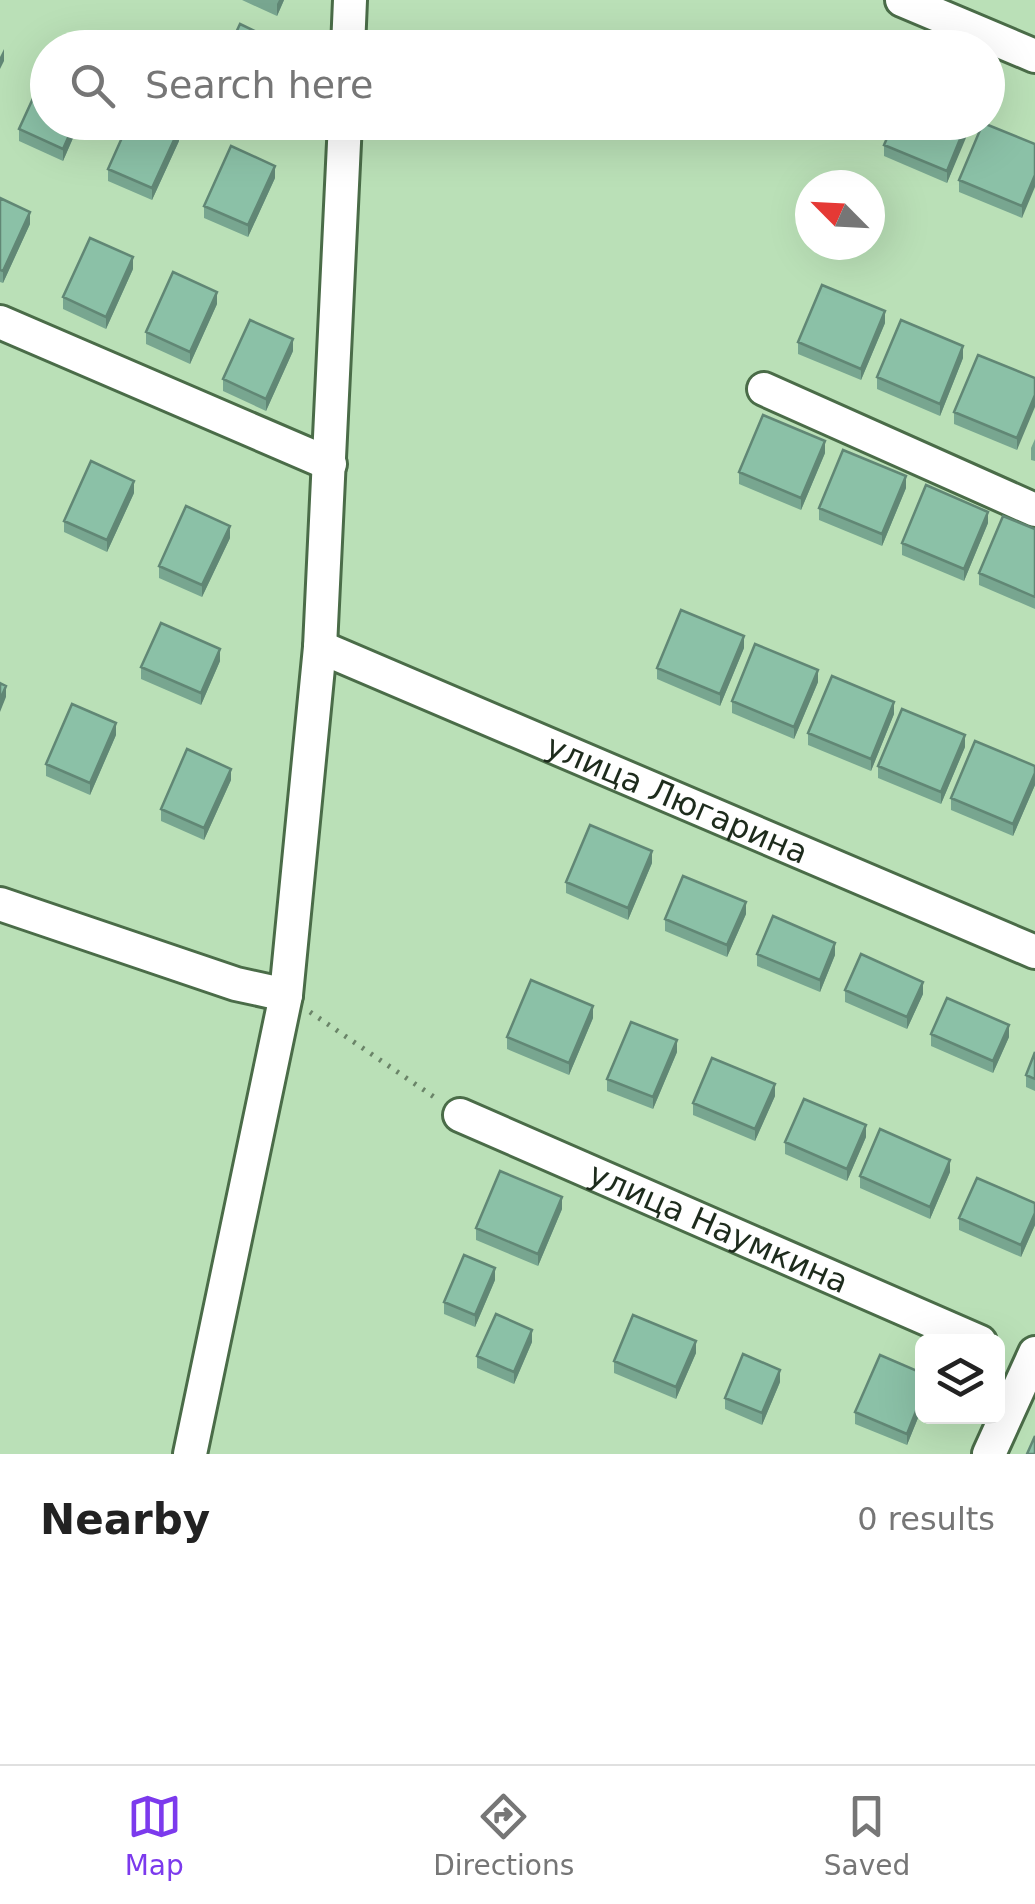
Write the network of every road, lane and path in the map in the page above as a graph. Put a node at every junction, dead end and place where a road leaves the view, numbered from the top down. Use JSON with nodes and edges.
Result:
{"nodes":[{"id":1,"x":350,"y":0,"type":"edge"},
{"id":2,"x":902,"y":0,"type":"edge"},
{"id":3,"x":349,"y":30,"type":"edge"},
{"id":4,"x":973,"y":30,"type":"edge"},
{"id":5,"x":1005,"y":43,"type":"edge"},
{"id":6,"x":1035,"y":56,"type":"edge"},
{"id":7,"x":343,"y":140,"type":"edge"},
{"id":8,"x":0,"y":322,"type":"edge"},
{"id":9,"x":764,"y":389,"type":"dead end"},
{"id":10,"x":330,"y":464,"type":"junction"},
{"id":11,"x":1035,"y":510,"type":"edge"},
{"id":12,"x":320,"y":647,"type":"junction"},
{"id":13,"x":0,"y":904,"type":"edge"},
{"id":14,"x":1035,"y":952,"type":"edge"},
{"id":15,"x":286,"y":996,"type":"junction"},
{"id":16,"x":460,"y":1115,"type":"joint"},
{"id":17,"x":962,"y":1334,"type":"edge"},
{"id":18,"x":1005,"y":1351,"type":"edge"},
{"id":19,"x":1033,"y":1361,"type":"edge"},
{"id":20,"x":190,"y":1454,"type":"edge"},
{"id":21,"x":988,"y":1454,"type":"edge"}],
"edges":[{"from":1,"to":3,"type":"street"},
{"from":2,"to":4,"type":"street"},
{"from":5,"to":6,"type":"street"},
{"from":7,"to":10,"type":"street"},
{"from":8,"to":10,"type":"street"},
{"from":9,"to":11,"type":"street"},
{"from":10,"to":12,"type":"street"},
{"from":12,"to":14,"type":"street","name":"улица Люгарина"},
{"from":12,"to":15,"type":"street"},
{"from":13,"to":15,"type":"street"},
{"from":15,"to":16,"type":"path"},
{"from":15,"to":20,"type":"street"},
{"from":16,"to":17,"type":"street","name":"улица Наумкина"},
{"from":18,"to":19,"type":"street"},
{"from":19,"to":21,"type":"street"}]}
